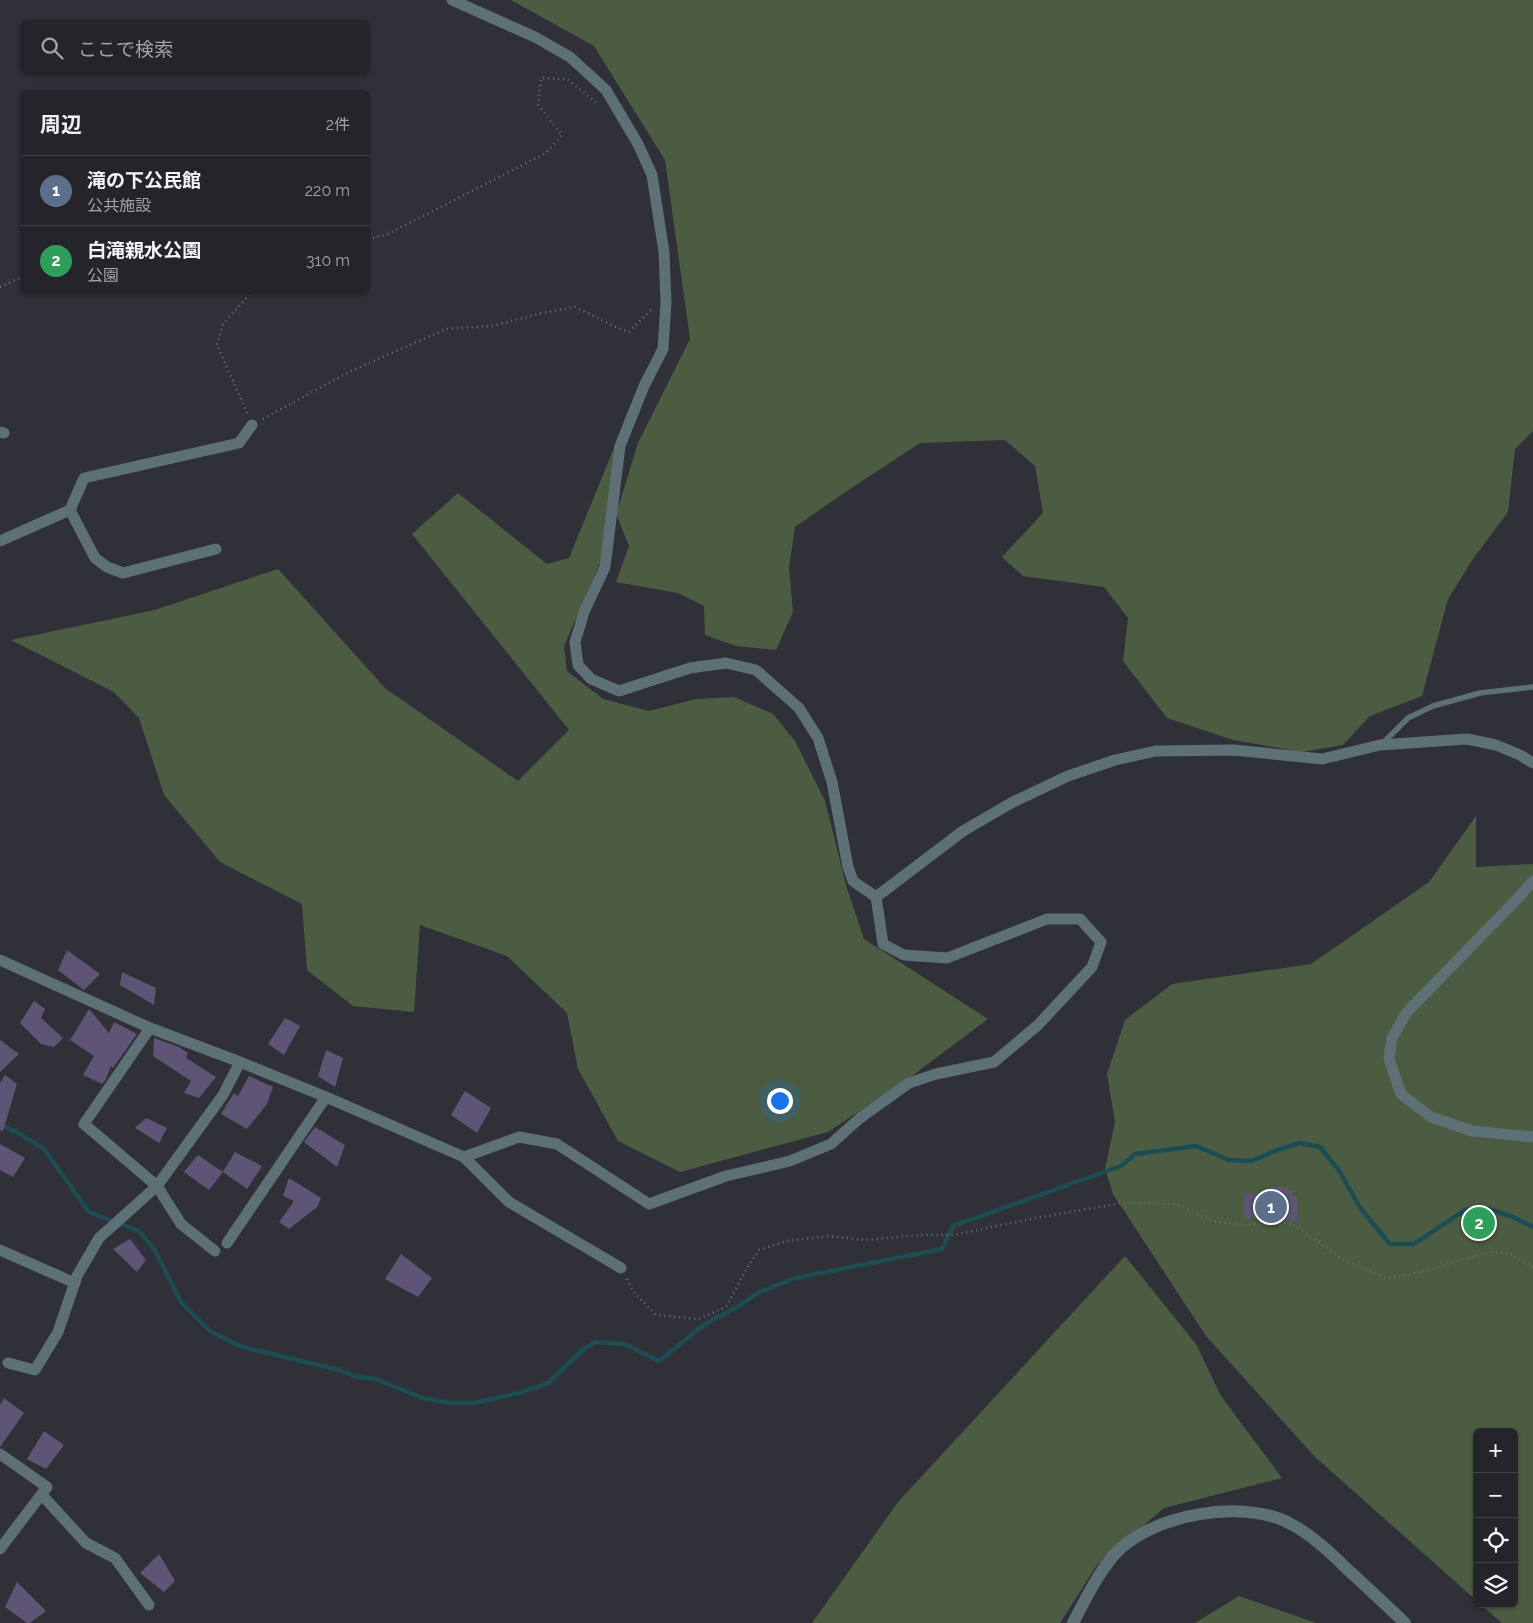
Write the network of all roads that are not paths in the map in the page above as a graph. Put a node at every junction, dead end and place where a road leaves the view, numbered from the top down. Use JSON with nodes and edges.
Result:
{"nodes":[{"id":1,"x":452,"y":0,"type":"edge"},
{"id":2,"x":252,"y":425,"type":"road end"},
{"id":3,"x":70,"y":510,"type":"junction"},
{"id":4,"x":0,"y":541,"type":"edge"},
{"id":5,"x":216,"y":549,"type":"dead end"},
{"id":6,"x":1533,"y":687,"type":"edge"},
{"id":7,"x":1380,"y":745,"type":"junction"},
{"id":8,"x":1533,"y":764,"type":"edge"},
{"id":9,"x":1533,"y":881,"type":"edge"},
{"id":10,"x":876,"y":897,"type":"junction"},
{"id":11,"x":0,"y":960,"type":"edge"},
{"id":12,"x":150,"y":1028,"type":"junction"},
{"id":13,"x":240,"y":1062,"type":"junction"},
{"id":14,"x":326,"y":1097,"type":"junction"},
{"id":15,"x":1533,"y":1137,"type":"edge"},
{"id":16,"x":464,"y":1158,"type":"junction"},
{"id":17,"x":157,"y":1186,"type":"junction"},
{"id":18,"x":227,"y":1243,"type":"dead end"},
{"id":19,"x":0,"y":1250,"type":"edge"},
{"id":20,"x":215,"y":1252,"type":"dead end"},
{"id":21,"x":621,"y":1268,"type":"road end"},
{"id":22,"x":75,"y":1283,"type":"junction"},
{"id":23,"x":8,"y":1363,"type":"dead end"},
{"id":24,"x":0,"y":1454,"type":"edge"},
{"id":25,"x":42,"y":1494,"type":"junction"},
{"id":26,"x":0,"y":1549,"type":"edge"},
{"id":27,"x":149,"y":1605,"type":"dead end"},
{"id":28,"x":1073,"y":1623,"type":"edge"},
{"id":29,"x":1405,"y":1623,"type":"edge"}],
"edges":[{"from":1,"to":10,"type":"street"},
{"from":2,"to":3,"type":"street"},
{"from":3,"to":4,"type":"street"},
{"from":3,"to":5,"type":"street"},
{"from":6,"to":7,"type":"lane"},
{"from":7,"to":8,"type":"street"},
{"from":7,"to":10,"type":"street"},
{"from":9,"to":15,"type":"street"},
{"from":10,"to":16,"type":"street"},
{"from":11,"to":12,"type":"street"},
{"from":12,"to":13,"type":"street"},
{"from":12,"to":17,"type":"street"},
{"from":13,"to":14,"type":"street"},
{"from":13,"to":17,"type":"street"},
{"from":14,"to":16,"type":"street"},
{"from":14,"to":18,"type":"street"},
{"from":16,"to":21,"type":"street"},
{"from":17,"to":20,"type":"street"},
{"from":17,"to":22,"type":"street"},
{"from":19,"to":22,"type":"street"},
{"from":22,"to":23,"type":"street"},
{"from":24,"to":25,"type":"street"},
{"from":25,"to":26,"type":"street"},
{"from":25,"to":27,"type":"street"},
{"from":28,"to":29,"type":"street"}]}
